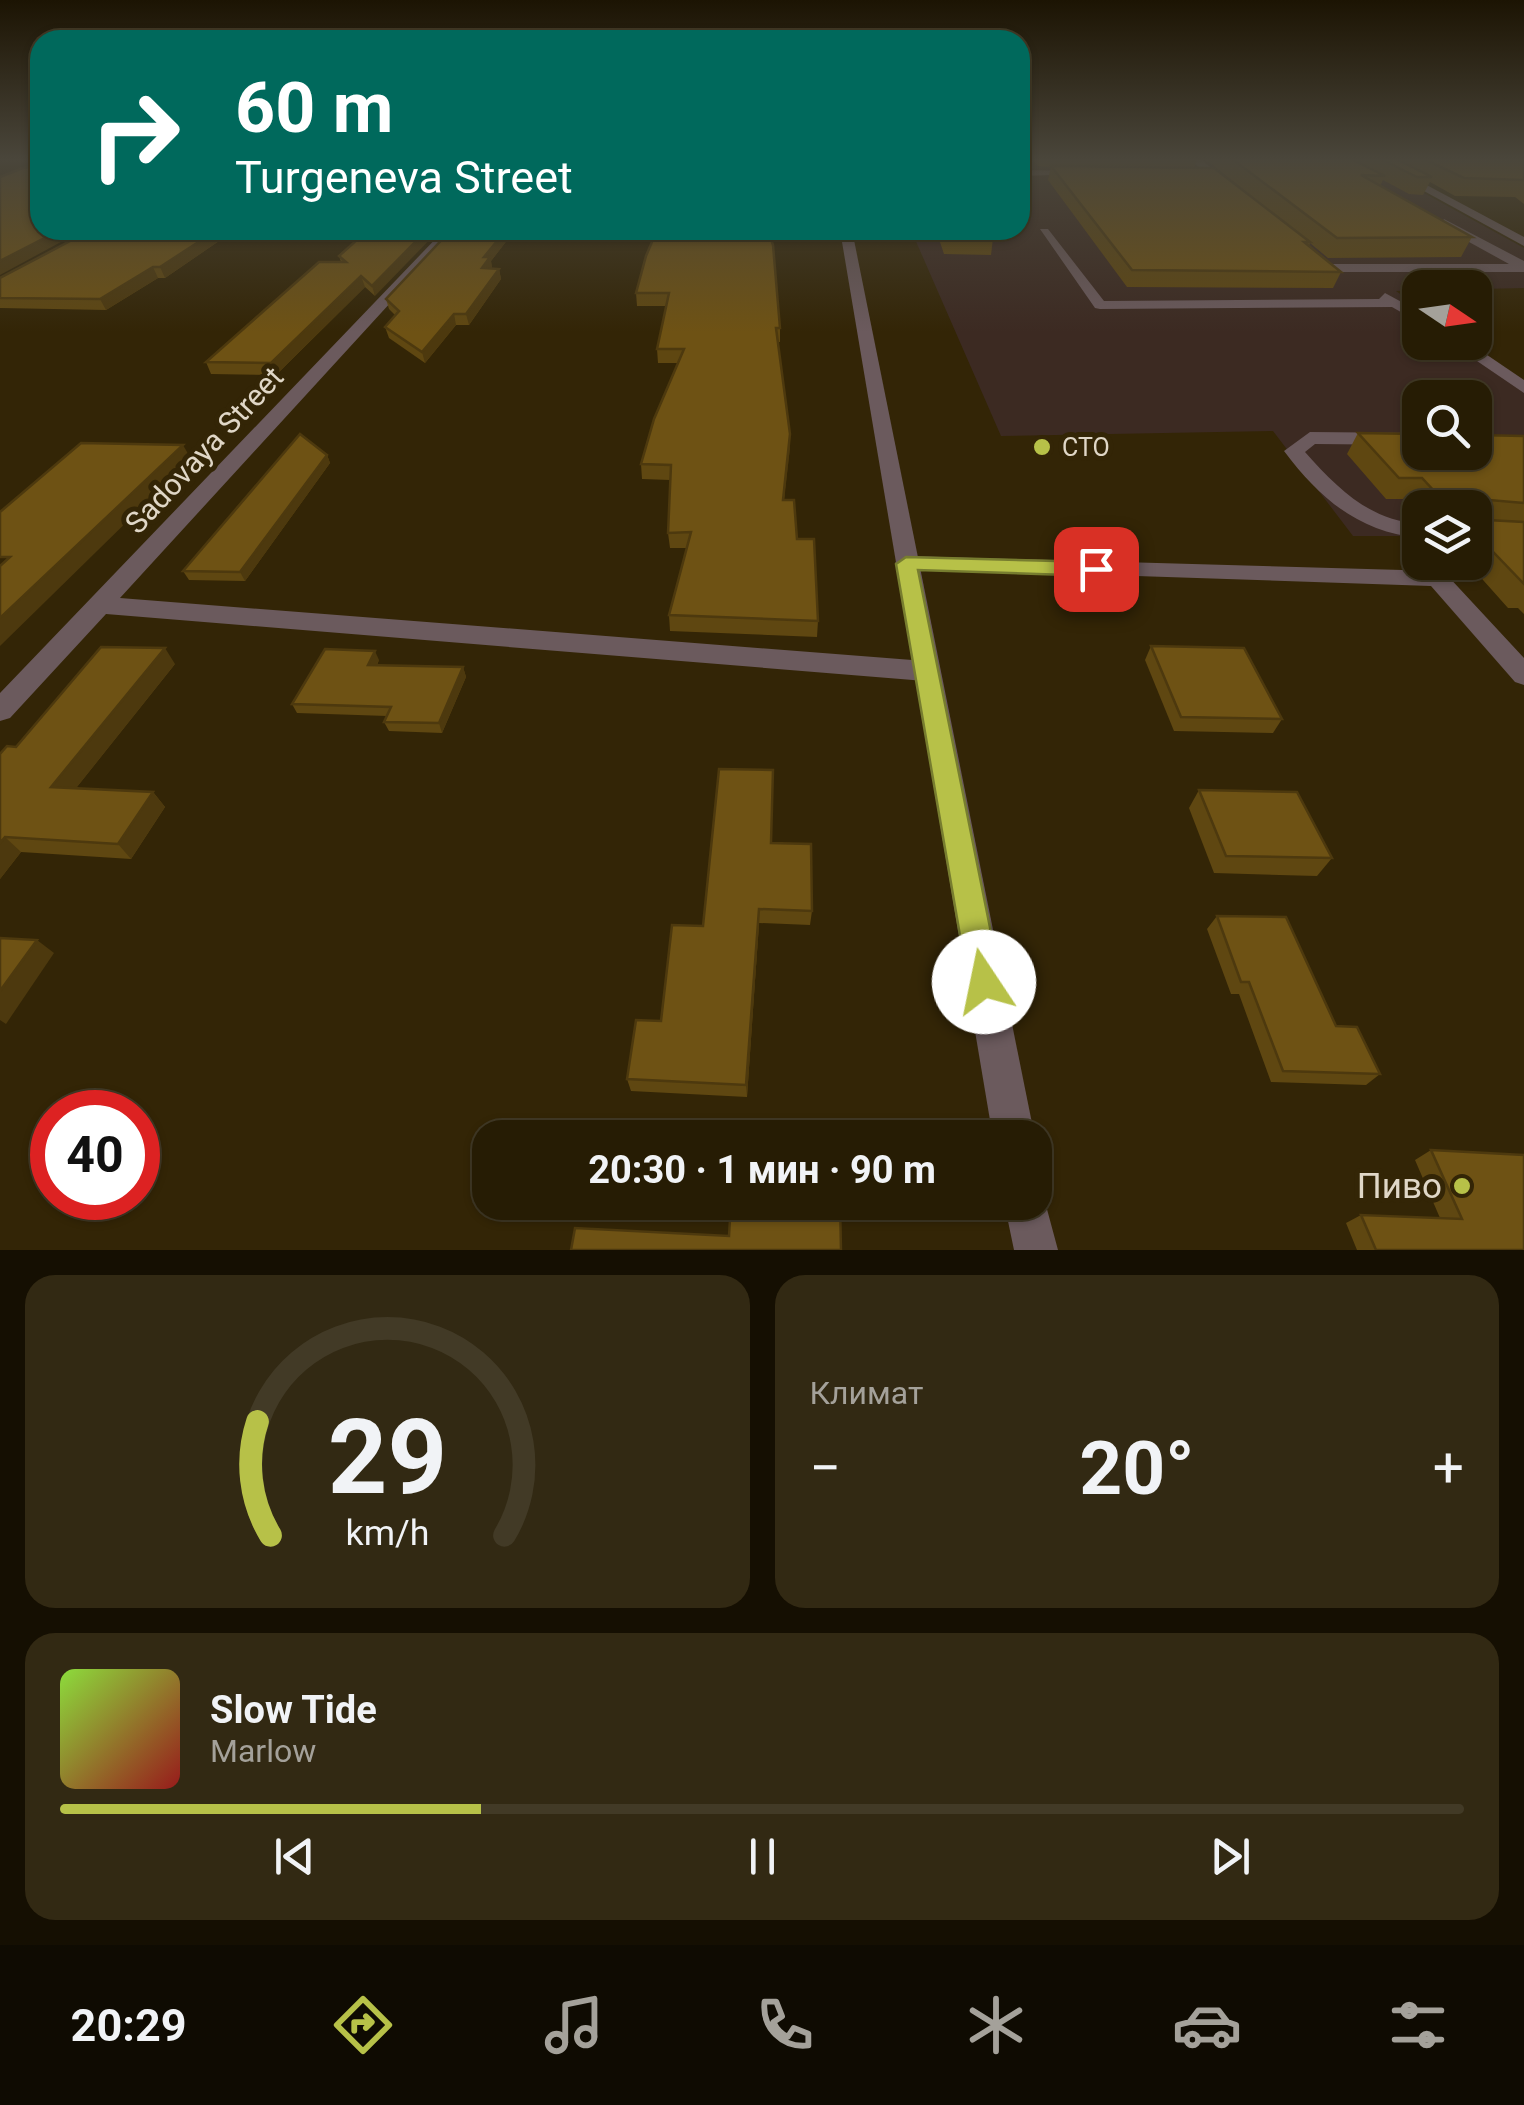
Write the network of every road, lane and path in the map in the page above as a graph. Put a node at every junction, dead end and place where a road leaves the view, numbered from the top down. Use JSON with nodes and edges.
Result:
{"nodes":[{"id":1,"x":1433,"y":216,"type":"edge"},
{"id":2,"x":1477,"y":216,"type":"edge"},
{"id":3,"x":1044,"y":232,"type":"dead end"},
{"id":4,"x":442,"y":240,"type":"edge"},
{"id":5,"x":848,"y":240,"type":"edge"},
{"id":6,"x":1524,"y":242,"type":"edge"},
{"id":7,"x":1299,"y":245,"type":"edge"},
{"id":8,"x":1524,"y":267,"type":"edge"},
{"id":9,"x":1327,"y":268,"type":"junction"},
{"id":10,"x":1397,"y":303,"type":"junction"},
{"id":11,"x":1402,"y":306,"type":"edge"},
{"id":12,"x":1483,"y":360,"type":"edge"},
{"id":13,"x":1524,"y":388,"type":"edge"},
{"id":14,"x":1402,"y":440,"type":"edge"},
{"id":15,"x":1402,"y":530,"type":"edge"},
{"id":16,"x":906,"y":564,"type":"junction"},
{"id":17,"x":100,"y":605,"type":"junction"},
{"id":18,"x":924,"y":671,"type":"junction"},
{"id":19,"x":1524,"y":675,"type":"edge"},
{"id":20,"x":0,"y":710,"type":"edge"},
{"id":21,"x":1011,"y":1120,"type":"edge"},
{"id":22,"x":1030,"y":1220,"type":"edge"},
{"id":23,"x":1036,"y":1250,"type":"edge"}],
"edges":[{"from":1,"to":8,"type":"street"},
{"from":2,"to":6,"type":"street"},
{"from":3,"to":10,"type":"street"},
{"from":4,"to":17,"type":"street","name":"Sadovaya Street"},
{"from":5,"to":16,"type":"street"},
{"from":7,"to":9,"type":"street"},
{"from":8,"to":9,"type":"street"},
{"from":9,"to":10,"type":"street"},
{"from":10,"to":11,"type":"street"},
{"from":12,"to":13,"type":"street"},
{"from":14,"to":15,"type":"street"},
{"from":16,"to":18,"type":"street"},
{"from":16,"to":19,"type":"street"},
{"from":17,"to":18,"type":"street"},
{"from":17,"to":20,"type":"street","name":"Sadovaya Street"},
{"from":18,"to":21,"type":"street"},
{"from":22,"to":23,"type":"street"}]}
